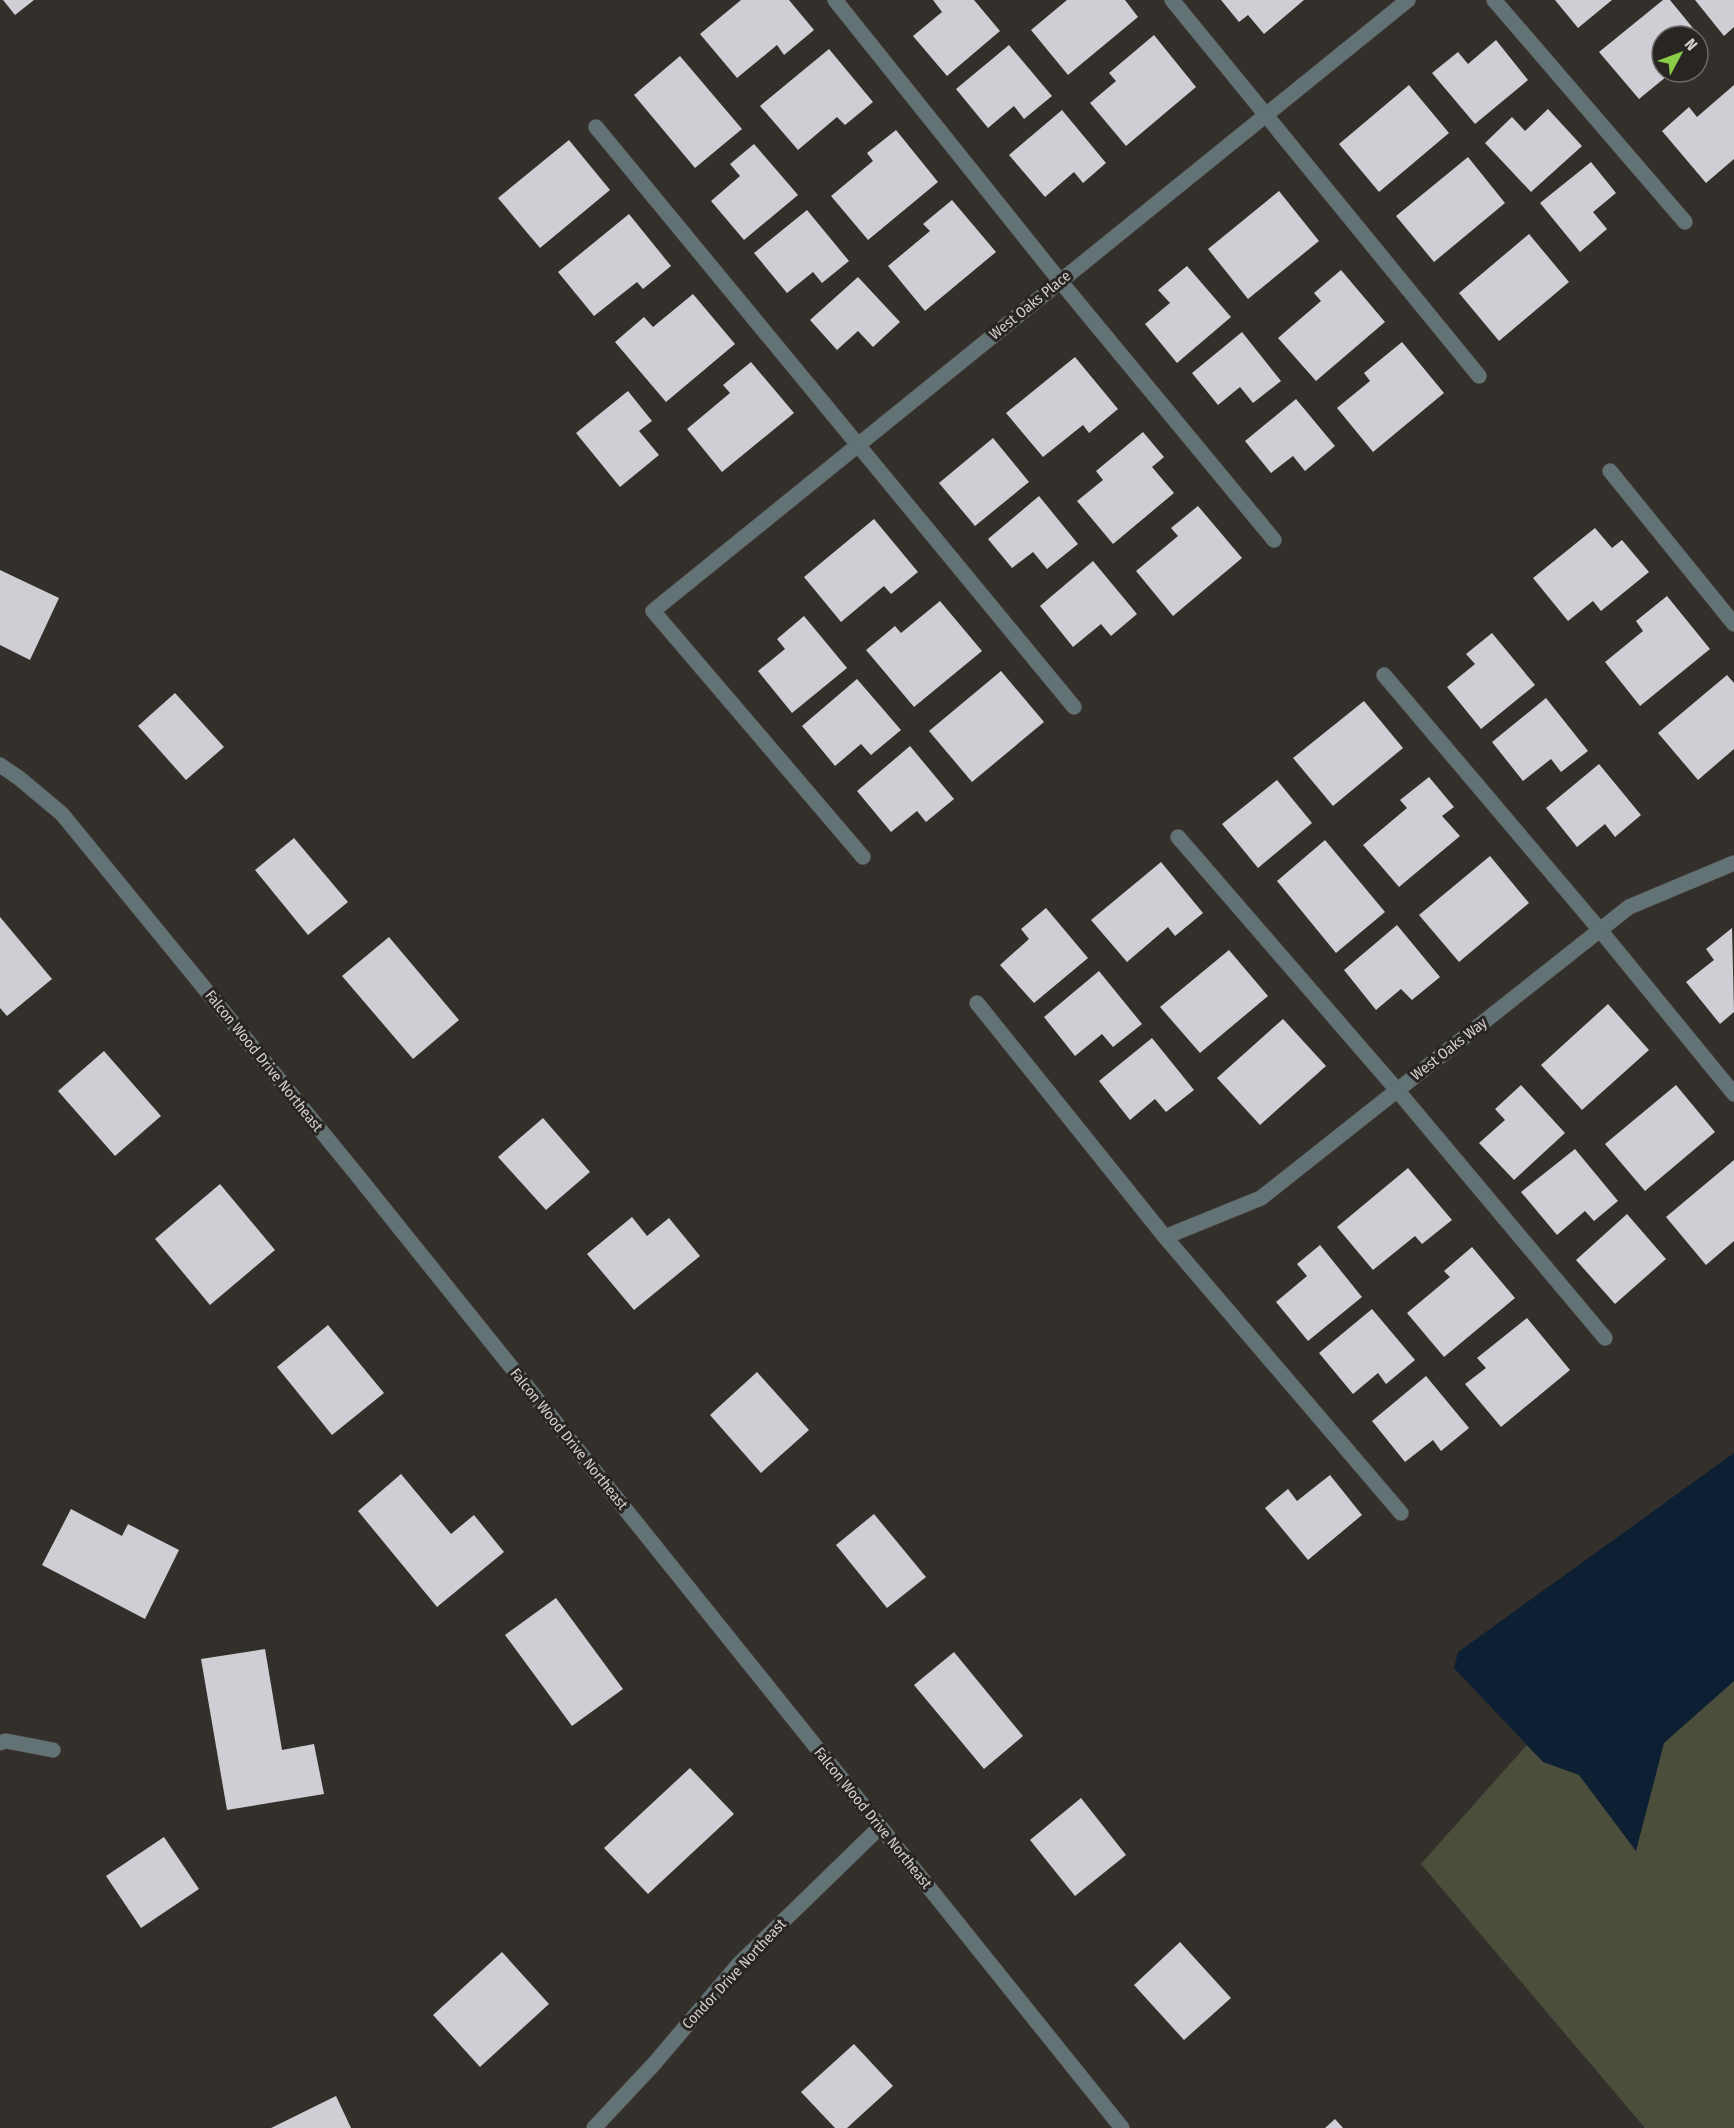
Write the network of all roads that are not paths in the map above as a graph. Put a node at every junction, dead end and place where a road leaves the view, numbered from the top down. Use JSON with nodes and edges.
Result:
{"nodes":[{"id":1,"x":835,"y":0,"type":"edge"},
{"id":2,"x":1172,"y":0,"type":"edge"},
{"id":3,"x":1408,"y":0,"type":"edge"},
{"id":4,"x":1494,"y":0,"type":"edge"},
{"id":5,"x":1266,"y":115,"type":"junction"},
{"id":6,"x":596,"y":127,"type":"dead end"},
{"id":7,"x":1685,"y":222,"type":"dead end"},
{"id":8,"x":1060,"y":281,"type":"junction"},
{"id":9,"x":1479,"y":376,"type":"dead end"},
{"id":10,"x":857,"y":446,"type":"junction"},
{"id":11,"x":1610,"y":471,"type":"dead end"},
{"id":12,"x":1274,"y":540,"type":"dead end"},
{"id":13,"x":1734,"y":624,"type":"edge"},
{"id":14,"x":1384,"y":675,"type":"dead end"},
{"id":15,"x":1074,"y":707,"type":"dead end"},
{"id":16,"x":0,"y":765,"type":"edge"},
{"id":17,"x":1178,"y":837,"type":"dead end"},
{"id":18,"x":863,"y":857,"type":"dead end"},
{"id":19,"x":1734,"y":863,"type":"edge"},
{"id":20,"x":1600,"y":930,"type":"junction"},
{"id":21,"x":977,"y":1003,"type":"dead end"},
{"id":22,"x":1397,"y":1090,"type":"junction"},
{"id":23,"x":1734,"y":1094,"type":"edge"},
{"id":24,"x":1165,"y":1237,"type":"junction"},
{"id":25,"x":1605,"y":1338,"type":"dead end"},
{"id":26,"x":1401,"y":1514,"type":"dead end"},
{"id":27,"x":0,"y":1743,"type":"edge"},
{"id":28,"x":53,"y":1749,"type":"dead end"},
{"id":29,"x":880,"y":1827,"type":"junction"},
{"id":30,"x":594,"y":2128,"type":"edge"},
{"id":31,"x":1122,"y":2128,"type":"edge"}],
"edges":[{"from":1,"to":8,"type":"street"},
{"from":2,"to":5,"type":"street"},
{"from":3,"to":5,"type":"street","name":"West Oaks Place"},
{"from":4,"to":7,"type":"street"},
{"from":5,"to":8,"type":"street","name":"West Oaks Place"},
{"from":5,"to":9,"type":"street"},
{"from":6,"to":10,"type":"street"},
{"from":8,"to":10,"type":"street","name":"West Oaks Place"},
{"from":8,"to":12,"type":"street"},
{"from":10,"to":15,"type":"street"},
{"from":10,"to":18,"type":"street","name":"West Oaks Place"},
{"from":11,"to":13,"type":"street"},
{"from":14,"to":20,"type":"street"},
{"from":16,"to":29,"type":"street","name":"Falcon Wood Drive Northeast"},
{"from":17,"to":22,"type":"street"},
{"from":19,"to":20,"type":"street","name":"West Oaks Way"},
{"from":20,"to":22,"type":"street","name":"West Oaks Way"},
{"from":20,"to":23,"type":"street"},
{"from":21,"to":24,"type":"street"},
{"from":22,"to":24,"type":"street","name":"West Oaks Way"},
{"from":22,"to":25,"type":"street"},
{"from":24,"to":26,"type":"street"},
{"from":27,"to":28,"type":"street"},
{"from":29,"to":30,"type":"street","name":"Condor Drive Northeast"},
{"from":29,"to":31,"type":"street","name":"Falcon Wood Drive Northeast"}]}
